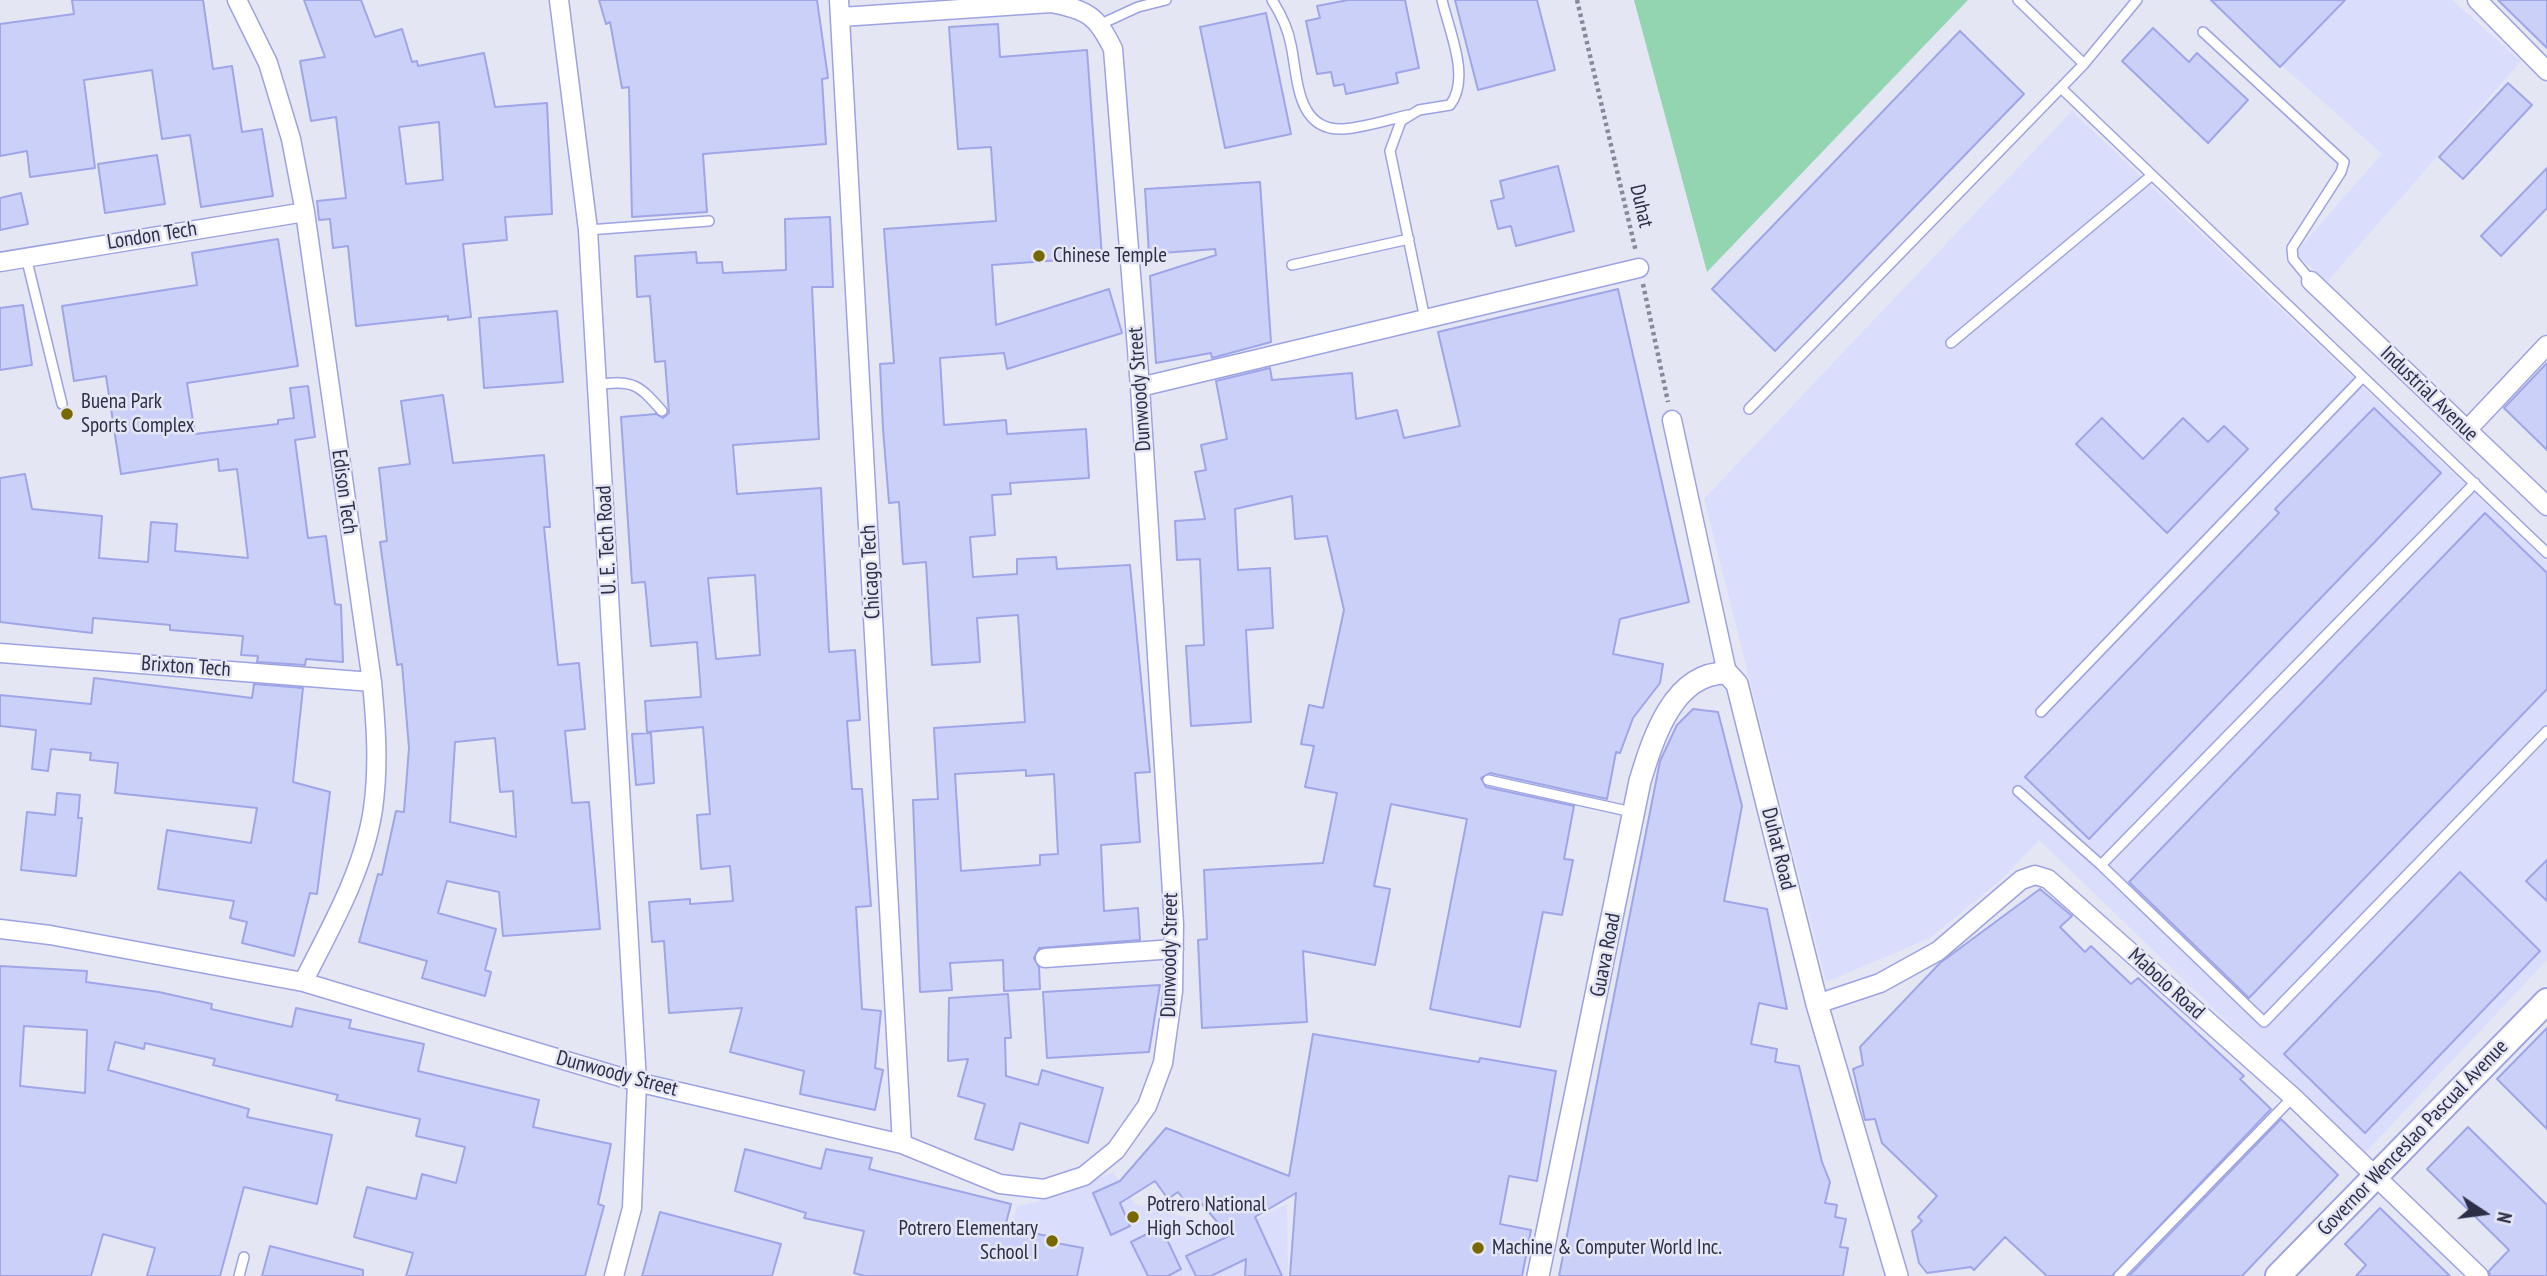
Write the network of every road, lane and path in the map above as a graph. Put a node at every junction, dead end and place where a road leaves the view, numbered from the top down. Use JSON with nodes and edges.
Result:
{"nodes":[{"id":1,"x":237,"y":0,"type":"edge"},
{"id":2,"x":559,"y":0,"type":"edge"},
{"id":3,"x":1166,"y":0,"type":"edge"},
{"id":4,"x":1272,"y":0,"type":"edge"},
{"id":5,"x":1442,"y":0,"type":"edge"},
{"id":6,"x":1577,"y":0,"type":"edge"},
{"id":7,"x":2018,"y":0,"type":"edge"},
{"id":8,"x":2137,"y":0,"type":"edge"},
{"id":9,"x":2477,"y":0,"type":"edge"},
{"id":10,"x":840,"y":9,"type":"edge"},
{"id":11,"x":1101,"y":24,"type":"junction"},
{"id":12,"x":2203,"y":32,"type":"dead end"},
{"id":13,"x":2084,"y":64,"type":"junction"},
{"id":14,"x":2547,"y":71,"type":"edge"},
{"id":15,"x":2061,"y":88,"type":"junction"},
{"id":16,"x":1409,"y":115,"type":"junction"},
{"id":17,"x":2151,"y":176,"type":"junction"},
{"id":18,"x":305,"y":212,"type":"junction"},
{"id":19,"x":709,"y":221,"type":"dead end"},
{"id":20,"x":588,"y":230,"type":"junction"},
{"id":21,"x":1409,"y":239,"type":"junction"},
{"id":22,"x":26,"y":257,"type":"junction"},
{"id":23,"x":0,"y":262,"type":"edge"},
{"id":24,"x":1292,"y":265,"type":"dead end"},
{"id":25,"x":1639,"y":268,"type":"junction"},
{"id":26,"x":2311,"y":281,"type":"joint"},
{"id":27,"x":1425,"y":319,"type":"junction"},
{"id":28,"x":1951,"y":343,"type":"dead end"},
{"id":29,"x":2547,"y":345,"type":"edge"},
{"id":30,"x":2363,"y":377,"type":"junction"},
{"id":31,"x":597,"y":385,"type":"junction"},
{"id":32,"x":1140,"y":387,"type":"junction"},
{"id":33,"x":62,"y":404,"type":"dead end"},
{"id":34,"x":1749,"y":409,"type":"dead end"},
{"id":35,"x":662,"y":411,"type":"dead end"},
{"id":36,"x":1672,"y":420,"type":"joint"},
{"id":37,"x":2467,"y":430,"type":"junction"},
{"id":38,"x":2475,"y":483,"type":"junction"},
{"id":39,"x":2547,"y":506,"type":"edge"},
{"id":40,"x":2547,"y":553,"type":"edge"},
{"id":41,"x":0,"y":653,"type":"edge"},
{"id":42,"x":1727,"y":673,"type":"junction"},
{"id":43,"x":372,"y":682,"type":"junction"},
{"id":44,"x":2041,"y":712,"type":"dead end"},
{"id":45,"x":2547,"y":731,"type":"edge"},
{"id":46,"x":1488,"y":780,"type":"dead end"},
{"id":47,"x":2018,"y":791,"type":"dead end"},
{"id":48,"x":1634,"y":812,"type":"junction"},
{"id":49,"x":2101,"y":865,"type":"junction"},
{"id":50,"x":0,"y":929,"type":"edge"},
{"id":51,"x":1174,"y":949,"type":"junction"},
{"id":52,"x":1045,"y":958,"type":"dead end"},
{"id":53,"x":303,"y":982,"type":"junction"},
{"id":54,"x":2547,"y":1001,"type":"edge"},
{"id":55,"x":1817,"y":1004,"type":"junction"},
{"id":56,"x":637,"y":1082,"type":"junction"},
{"id":57,"x":2293,"y":1097,"type":"junction"},
{"id":58,"x":902,"y":1144,"type":"junction"},
{"id":59,"x":2373,"y":1178,"type":"junction"},
{"id":60,"x":244,"y":1257,"type":"dead end"},
{"id":61,"x":239,"y":1276,"type":"edge"},
{"id":62,"x":614,"y":1276,"type":"edge"},
{"id":63,"x":1538,"y":1276,"type":"edge"},
{"id":64,"x":1897,"y":1276,"type":"edge"},
{"id":65,"x":2119,"y":1276,"type":"edge"},
{"id":66,"x":2278,"y":1276,"type":"edge"},
{"id":67,"x":2479,"y":1276,"type":"edge"}],
"edges":[{"from":1,"to":18,"type":"street","name":"Edison Tech"},
{"from":2,"to":20,"type":"street","name":"U. E. Tech Road"},
{"from":3,"to":11,"type":"lane"},
{"from":4,"to":16,"type":"lane"},
{"from":5,"to":16,"type":"lane"},
{"from":6,"to":25,"type":"path","name":"Duhat"},
{"from":7,"to":13,"type":"lane"},
{"from":8,"to":13,"type":"lane"},
{"from":9,"to":14,"type":"street"},
{"from":10,"to":11,"type":"street"},
{"from":10,"to":58,"type":"street","name":"Chicago Tech"},
{"from":11,"to":32,"type":"street","name":"Dunwoody Street"},
{"from":12,"to":26,"type":"lane"},
{"from":13,"to":15,"type":"lane"},
{"from":15,"to":17,"type":"lane"},
{"from":15,"to":34,"type":"lane"},
{"from":16,"to":21,"type":"lane"},
{"from":17,"to":28,"type":"lane"},
{"from":17,"to":30,"type":"lane"},
{"from":18,"to":22,"type":"street","name":"London Tech"},
{"from":18,"to":43,"type":"street","name":"Edison Tech"},
{"from":19,"to":20,"type":"lane"},
{"from":20,"to":31,"type":"street","name":"U. E. Tech Road"},
{"from":21,"to":24,"type":"lane"},
{"from":21,"to":27,"type":"lane"},
{"from":22,"to":23,"type":"street","name":"London Tech"},
{"from":22,"to":33,"type":"lane"},
{"from":25,"to":27,"type":"street"},
{"from":25,"to":36,"type":"path","name":"Duhat"},
{"from":26,"to":37,"type":"street","name":"Industrial Avenue"},
{"from":27,"to":32,"type":"street"},
{"from":29,"to":37,"type":"street"},
{"from":30,"to":38,"type":"lane"},
{"from":30,"to":44,"type":"lane"},
{"from":31,"to":35,"type":"lane"},
{"from":31,"to":56,"type":"street","name":"U. E. Tech Road"},
{"from":32,"to":51,"type":"street","name":"Dunwoody Street"},
{"from":36,"to":42,"type":"street","name":"Duhat Road"},
{"from":37,"to":39,"type":"street","name":"Industrial Avenue"},
{"from":38,"to":40,"type":"lane"},
{"from":38,"to":49,"type":"lane"},
{"from":41,"to":43,"type":"street","name":"Brixton Tech"},
{"from":42,"to":48,"type":"street","name":"Guava Road"},
{"from":42,"to":55,"type":"street","name":"Duhat Road"},
{"from":43,"to":53,"type":"street","name":"Edison Tech"},
{"from":45,"to":49,"type":"lane"},
{"from":46,"to":48,"type":"lane"},
{"from":47,"to":49,"type":"lane"},
{"from":48,"to":63,"type":"street","name":"Guava Road"},
{"from":50,"to":53,"type":"street","name":"Dunwoody Street"},
{"from":51,"to":52,"type":"street"},
{"from":51,"to":58,"type":"street","name":"Dunwoody Street"},
{"from":53,"to":56,"type":"street","name":"Dunwoody Street"},
{"from":54,"to":59,"type":"main road","name":"Governor Wenceslao Pascual Avenue"},
{"from":55,"to":57,"type":"street","name":"Mabolo Road"},
{"from":55,"to":64,"type":"street","name":"Duhat Road"},
{"from":56,"to":58,"type":"street","name":"Dunwoody Street"},
{"from":56,"to":62,"type":"street","name":"U. E. Tech Road"},
{"from":57,"to":59,"type":"street","name":"Mabolo Road"},
{"from":57,"to":65,"type":"lane"},
{"from":59,"to":66,"type":"main road","name":"Governor Wenceslao Pascual Avenue"},
{"from":59,"to":67,"type":"street","name":"Mabolo Road"},
{"from":60,"to":61,"type":"lane"}]}
